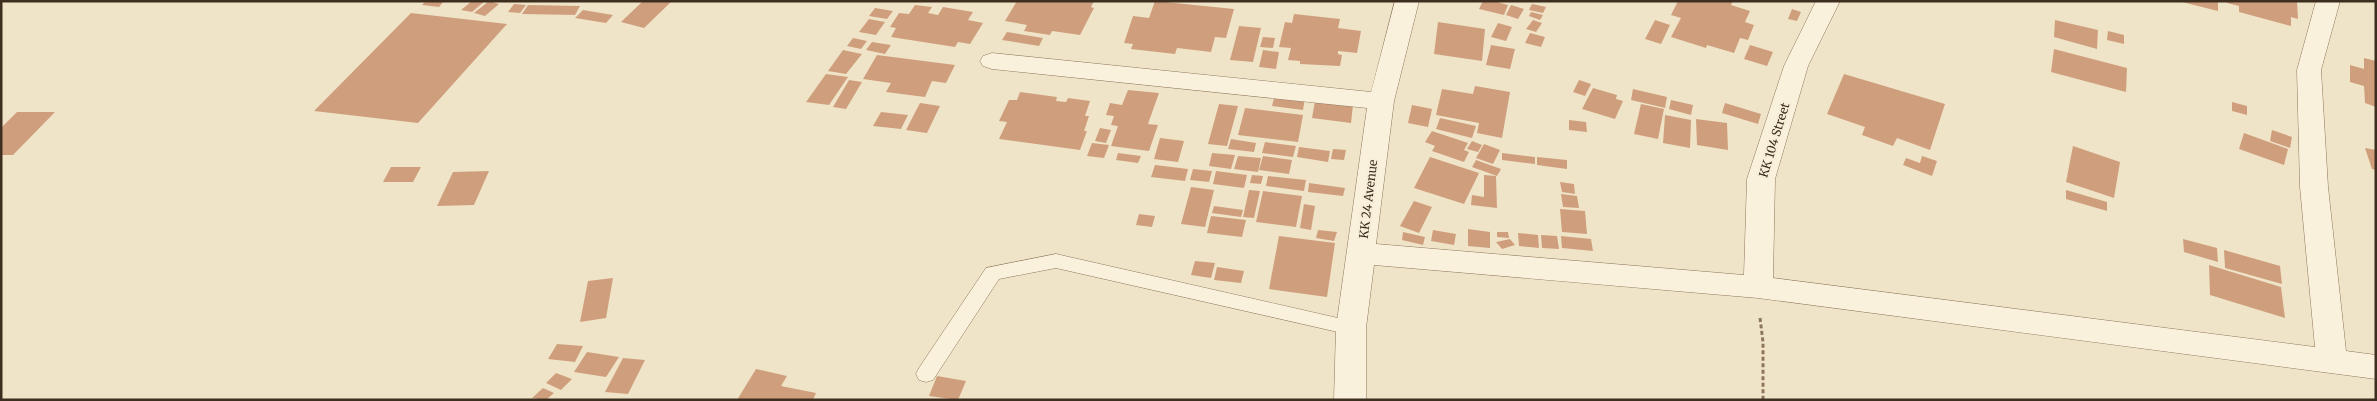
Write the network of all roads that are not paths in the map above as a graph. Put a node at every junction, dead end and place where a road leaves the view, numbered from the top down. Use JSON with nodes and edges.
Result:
{"nodes":[{"id":1,"x":1828,"y":1,"type":"edge"},
{"id":2,"x":2328,"y":1,"type":"edge"},
{"id":3,"x":1403,"y":2,"type":"edge"},
{"id":4,"x":992,"y":62,"type":"dead end"},
{"id":5,"x":1381,"y":101,"type":"junction"},
{"id":6,"x":1361,"y":253,"type":"junction"},
{"id":7,"x":1758,"y":287,"type":"junction"},
{"id":8,"x":1351,"y":328,"type":"junction"},
{"id":9,"x":2332,"y":362,"type":"junction"},
{"id":10,"x":2376,"y":367,"type":"edge"},
{"id":11,"x":926,"y":374,"type":"dead end"},
{"id":12,"x":1350,"y":400,"type":"edge"}],
"edges":[{"from":1,"to":7,"type":"street","name":"KK 104 Street"},
{"from":2,"to":9,"type":"street"},
{"from":3,"to":5,"type":"street","name":"KK 24 Avenue"},
{"from":4,"to":5,"type":"street"},
{"from":5,"to":6,"type":"street","name":"KK 24 Avenue"},
{"from":6,"to":7,"type":"street"},
{"from":6,"to":8,"type":"street","name":"KK 24 Avenue"},
{"from":7,"to":9,"type":"street"},
{"from":8,"to":11,"type":"lane"},
{"from":8,"to":12,"type":"street","name":"KK 24 Avenue"},
{"from":9,"to":10,"type":"street"}]}
